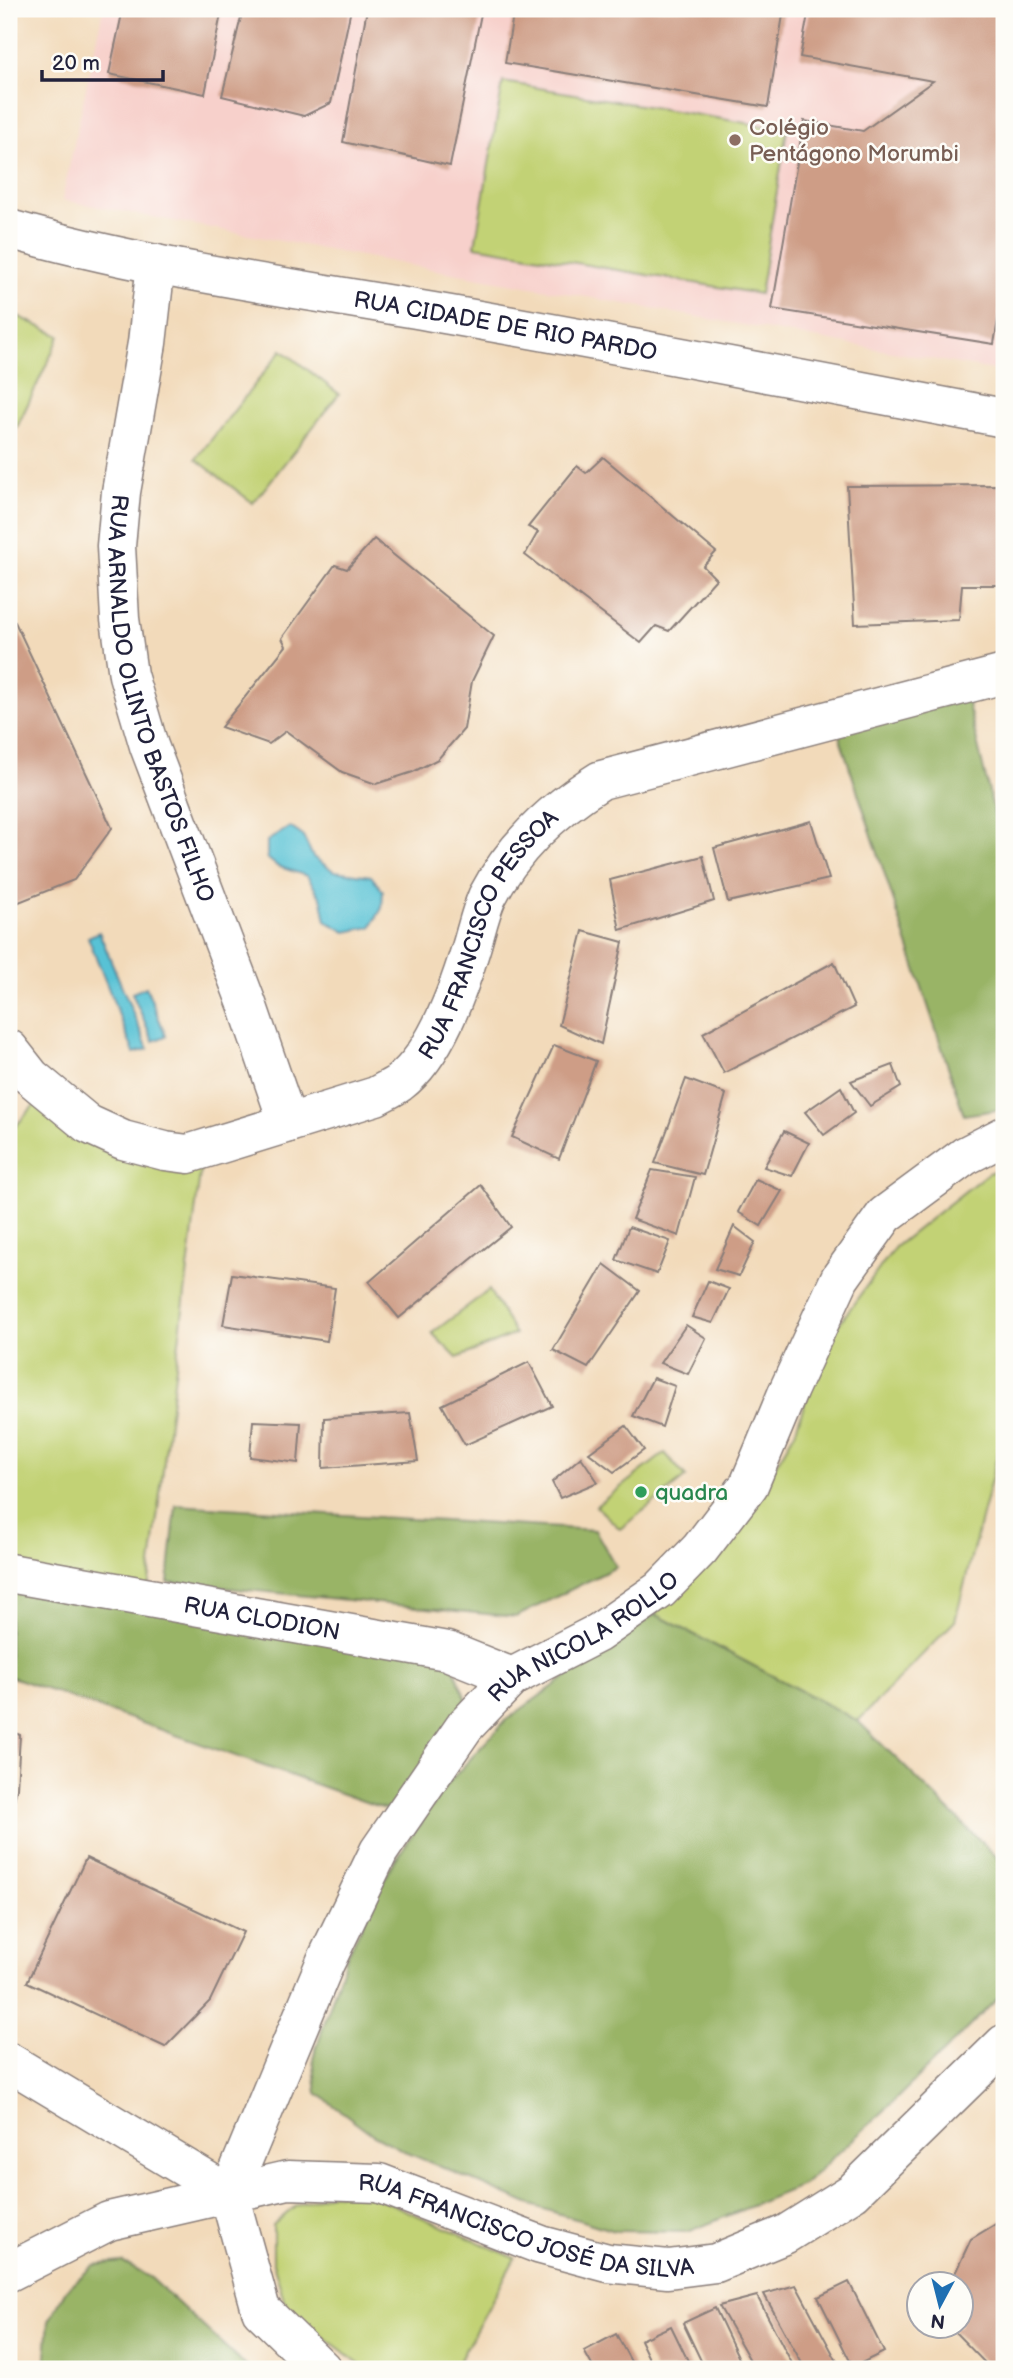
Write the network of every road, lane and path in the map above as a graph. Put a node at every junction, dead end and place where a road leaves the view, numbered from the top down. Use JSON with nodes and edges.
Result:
{"nodes":[{"id":1,"x":9,"y":229,"type":"edge"},
{"id":2,"x":156,"y":264,"type":"junction"},
{"id":3,"x":1004,"y":418,"type":"edge"},
{"id":4,"x":1004,"y":674,"type":"edge"},
{"id":5,"x":9,"y":1049,"type":"edge"},
{"id":6,"x":288,"y":1123,"type":"junction"},
{"id":7,"x":1004,"y":1136,"type":"edge"},
{"id":8,"x":9,"y":1573,"type":"edge"},
{"id":9,"x":512,"y":1677,"type":"junction"},
{"id":10,"x":1004,"y":2044,"type":"edge"},
{"id":11,"x":9,"y":2062,"type":"edge"},
{"id":12,"x":229,"y":2194,"type":"junction"},
{"id":13,"x":9,"y":2272,"type":"edge"},
{"id":14,"x":323,"y":2369,"type":"edge"}],
"edges":[{"from":1,"to":2,"type":"street","name":"RUA CIDADE DE RIO PARDO"},
{"from":2,"to":3,"type":"street","name":"RUA CIDADE DE RIO PARDO"},
{"from":2,"to":6,"type":"street","name":"RUA ARNALDO OLINTO BASTOS FILHO"},
{"from":4,"to":6,"type":"street","name":"RUA FRANCISCO PESSOA"},
{"from":5,"to":6,"type":"street","name":"RUA FRANCISCO PESSOA"},
{"from":7,"to":9,"type":"street","name":"RUA NICOLA ROLLO"},
{"from":8,"to":9,"type":"street","name":"RUA CLODION"},
{"from":9,"to":12,"type":"street","name":"RUA NICOLA ROLLO"},
{"from":10,"to":12,"type":"street","name":"RUA FRANCISCO JOSÉ DA SILVA"},
{"from":11,"to":12,"type":"street"},
{"from":12,"to":13,"type":"street","name":"RUA FRANCISCO JOSÉ DA SILVA"},
{"from":12,"to":14,"type":"street"}]}
